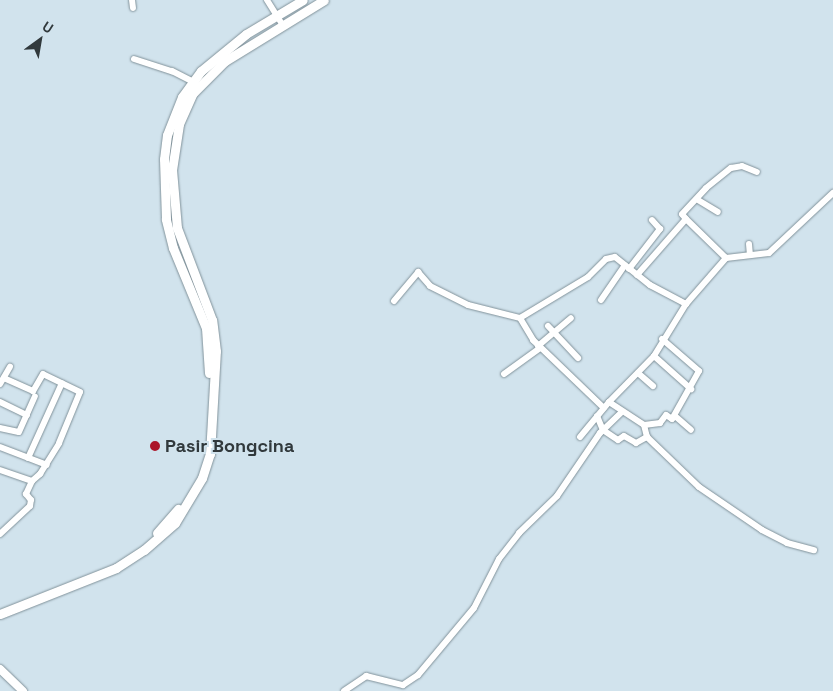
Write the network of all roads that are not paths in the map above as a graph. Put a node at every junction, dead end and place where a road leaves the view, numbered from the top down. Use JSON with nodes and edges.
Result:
{"nodes":[{"id":1,"x":132,"y":0,"type":"edge"},
{"id":2,"x":264,"y":0,"type":"edge"},
{"id":3,"x":303,"y":0,"type":"edge"},
{"id":4,"x":324,"y":0,"type":"edge"},
{"id":5,"x":133,"y":8,"type":"dead end"},
{"id":6,"x":277,"y":15,"type":"junction"},
{"id":7,"x":282,"y":24,"type":"junction"},
{"id":8,"x":134,"y":59,"type":"dead end"},
{"id":9,"x":192,"y":81,"type":"junction"},
{"id":10,"x":757,"y":172,"type":"dead end"},
{"id":11,"x":833,"y":193,"type":"edge"},
{"id":12,"x":698,"y":200,"type":"junction"},
{"id":13,"x":718,"y":212,"type":"dead end"},
{"id":14,"x":686,"y":219,"type":"junction"},
{"id":15,"x":652,"y":220,"type":"dead end"},
{"id":16,"x":748,"y":244,"type":"dead end"},
{"id":17,"x":750,"y":255,"type":"junction"},
{"id":18,"x":726,"y":258,"type":"junction"},
{"id":19,"x":627,"y":267,"type":"junction"},
{"id":20,"x":637,"y":275,"type":"junction"},
{"id":21,"x":601,"y":300,"type":"dead end"},
{"id":22,"x":394,"y":301,"type":"dead end"},
{"id":23,"x":686,"y":304,"type":"junction"},
{"id":24,"x":520,"y":318,"type":"junction"},
{"id":25,"x":571,"y":318,"type":"dead end"},
{"id":26,"x":548,"y":326,"type":"dead end"},
{"id":27,"x":554,"y":332,"type":"junction"},
{"id":28,"x":662,"y":339,"type":"junction"},
{"id":29,"x":539,"y":347,"type":"junction"},
{"id":30,"x":654,"y":356,"type":"junction"},
{"id":31,"x":578,"y":358,"type":"dead end"},
{"id":32,"x":10,"y":368,"type":"dead end"},
{"id":33,"x":638,"y":373,"type":"junction"},
{"id":34,"x":504,"y":374,"type":"dead end"},
{"id":35,"x":2,"y":381,"type":"edge"},
{"id":36,"x":62,"y":383,"type":"junction"},
{"id":37,"x":653,"y":386,"type":"dead end"},
{"id":38,"x":691,"y":389,"type":"junction"},
{"id":39,"x":35,"y":396,"type":"dead end"},
{"id":40,"x":0,"y":402,"type":"edge"},
{"id":41,"x":609,"y":402,"type":"junction"},
{"id":42,"x":604,"y":408,"type":"junction"},
{"id":43,"x":621,"y":413,"type":"junction"},
{"id":44,"x":27,"y":415,"type":"junction"},
{"id":45,"x":597,"y":416,"type":"junction"},
{"id":46,"x":676,"y":416,"type":"junction"},
{"id":47,"x":644,"y":425,"type":"junction"},
{"id":48,"x":0,"y":428,"type":"edge"},
{"id":49,"x":603,"y":430,"type":"junction"},
{"id":50,"x":691,"y":430,"type":"dead end"},
{"id":51,"x":580,"y":437,"type":"dead end"},
{"id":52,"x":647,"y":437,"type":"junction"},
{"id":53,"x":0,"y":446,"type":"edge"},
{"id":54,"x":28,"y":458,"type":"junction"},
{"id":55,"x":47,"y":466,"type":"junction"},
{"id":56,"x":0,"y":470,"type":"edge"},
{"id":57,"x":32,"y":481,"type":"junction"},
{"id":58,"x":0,"y":534,"type":"edge"},
{"id":59,"x":814,"y":550,"type":"dead end"},
{"id":60,"x":0,"y":609,"type":"edge"},
{"id":61,"x":0,"y":614,"type":"edge"},
{"id":62,"x":0,"y":669,"type":"edge"},
{"id":63,"x":23,"y":691,"type":"edge"},
{"id":64,"x":344,"y":691,"type":"edge"}],
"edges":[{"from":1,"to":5,"type":"street"},
{"from":2,"to":6,"type":"street"},
{"from":3,"to":6,"type":"main road"},
{"from":4,"to":7,"type":"main road"},
{"from":6,"to":7,"type":"street"},
{"from":6,"to":9,"type":"main road"},
{"from":7,"to":61,"type":"main road"},
{"from":8,"to":9,"type":"street"},
{"from":9,"to":60,"type":"main road"},
{"from":10,"to":12,"type":"street"},
{"from":11,"to":17,"type":"street"},
{"from":12,"to":13,"type":"street"},
{"from":12,"to":14,"type":"street"},
{"from":14,"to":18,"type":"street"},
{"from":14,"to":20,"type":"street"},
{"from":15,"to":19,"type":"street"},
{"from":16,"to":17,"type":"street"},
{"from":17,"to":18,"type":"street"},
{"from":18,"to":23,"type":"street"},
{"from":19,"to":20,"type":"street"},
{"from":19,"to":21,"type":"street"},
{"from":19,"to":24,"type":"street"},
{"from":20,"to":23,"type":"street"},
{"from":22,"to":24,"type":"street"},
{"from":23,"to":28,"type":"street"},
{"from":24,"to":29,"type":"street"},
{"from":25,"to":27,"type":"street"},
{"from":26,"to":27,"type":"street"},
{"from":27,"to":29,"type":"street"},
{"from":27,"to":31,"type":"street"},
{"from":28,"to":30,"type":"street"},
{"from":28,"to":38,"type":"street"},
{"from":29,"to":34,"type":"street"},
{"from":29,"to":42,"type":"street"},
{"from":30,"to":33,"type":"street"},
{"from":30,"to":38,"type":"street"},
{"from":32,"to":35,"type":"street"},
{"from":33,"to":37,"type":"street"},
{"from":33,"to":41,"type":"street"},
{"from":35,"to":36,"type":"street"},
{"from":36,"to":54,"type":"street"},
{"from":36,"to":55,"type":"street"},
{"from":38,"to":46,"type":"street"},
{"from":39,"to":44,"type":"street"},
{"from":40,"to":44,"type":"street"},
{"from":41,"to":42,"type":"street"},
{"from":41,"to":43,"type":"street"},
{"from":42,"to":45,"type":"street"},
{"from":43,"to":47,"type":"street"},
{"from":43,"to":49,"type":"street"},
{"from":44,"to":48,"type":"street"},
{"from":45,"to":49,"type":"street"},
{"from":45,"to":51,"type":"street"},
{"from":46,"to":47,"type":"street"},
{"from":46,"to":50,"type":"street"},
{"from":47,"to":52,"type":"street"},
{"from":49,"to":52,"type":"street"},
{"from":49,"to":64,"type":"street"},
{"from":52,"to":59,"type":"street"},
{"from":53,"to":54,"type":"street"},
{"from":54,"to":55,"type":"street"},
{"from":55,"to":57,"type":"street"},
{"from":56,"to":57,"type":"street"},
{"from":57,"to":58,"type":"street"},
{"from":62,"to":63,"type":"street"}]}
